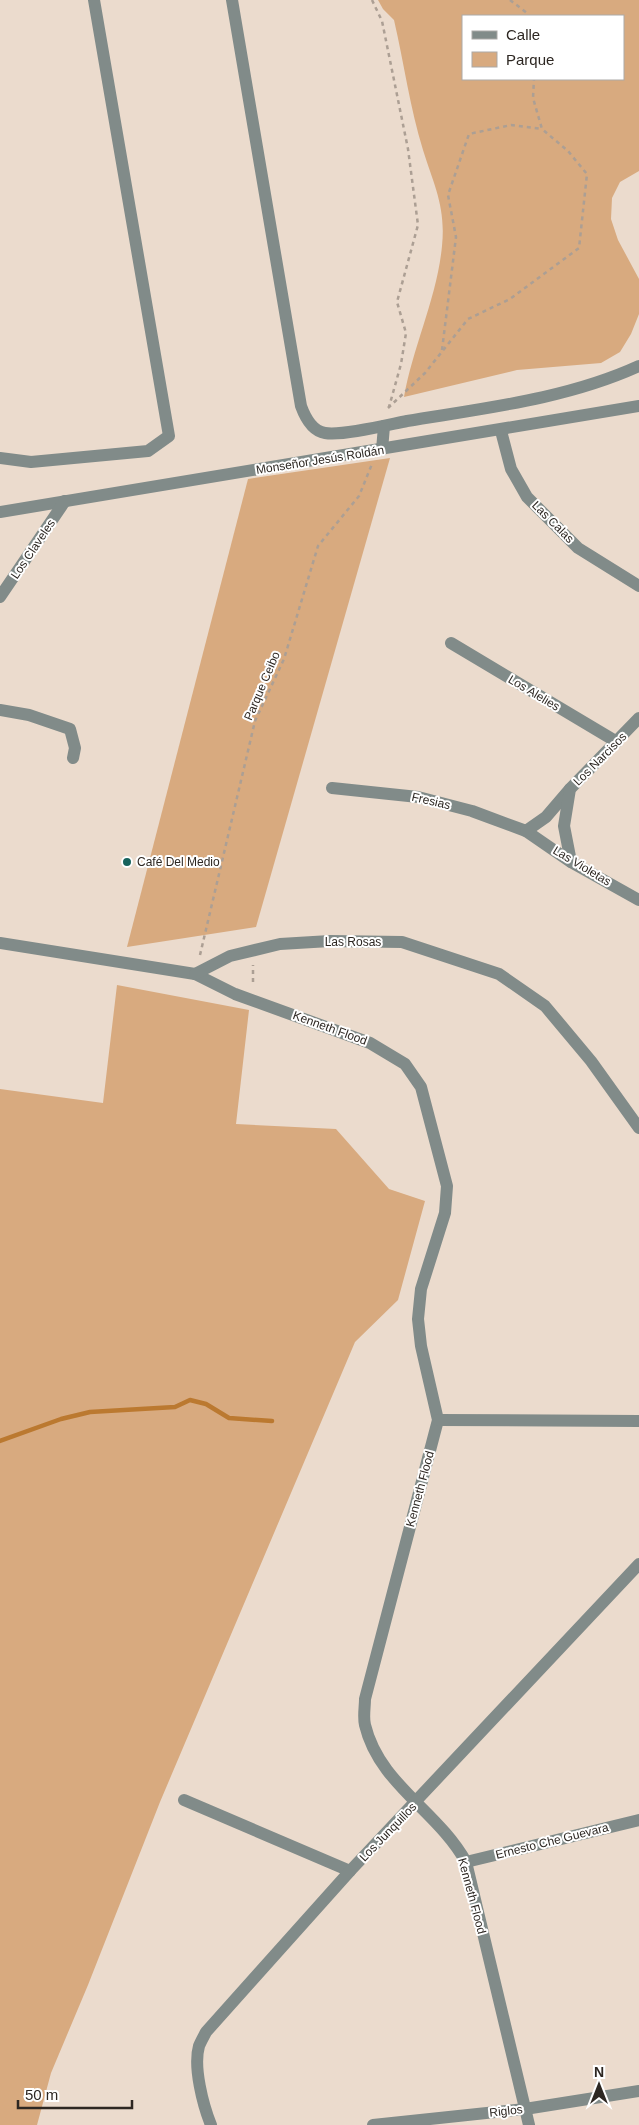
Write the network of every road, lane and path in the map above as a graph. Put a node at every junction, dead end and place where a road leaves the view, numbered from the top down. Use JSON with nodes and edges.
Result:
{"nodes":[{"id":1,"x":94,"y":0,"type":"edge"},
{"id":2,"x":232,"y":0,"type":"edge"},
{"id":3,"x":372,"y":0,"type":"edge"},
{"id":4,"x":510,"y":0,"type":"edge"},
{"id":5,"x":528,"y":15,"type":"edge"},
{"id":6,"x":534,"y":80,"type":"edge"},
{"id":7,"x":542,"y":129,"type":"junction"},
{"id":8,"x":442,"y":352,"type":"junction"},
{"id":9,"x":639,"y":366,"type":"edge"},
{"id":10,"x":639,"y":406,"type":"edge"},
{"id":11,"x":384,"y":426,"type":"junction"},
{"id":12,"x":501,"y":430,"type":"junction"},
{"id":13,"x":380,"y":450,"type":"junction"},
{"id":14,"x":0,"y":458,"type":"edge"},
{"id":15,"x":66,"y":501,"type":"junction"},
{"id":16,"x":0,"y":512,"type":"edge"},
{"id":17,"x":639,"y":586,"type":"edge"},
{"id":18,"x":0,"y":597,"type":"edge"},
{"id":19,"x":451,"y":643,"type":"dead end"},
{"id":20,"x":0,"y":710,"type":"edge"},
{"id":21,"x":639,"y":718,"type":"edge"},
{"id":22,"x":617,"y":742,"type":"junction"},
{"id":23,"x":73,"y":758,"type":"dead end"},
{"id":24,"x":332,"y":788,"type":"dead end"},
{"id":25,"x":570,"y":789,"type":"junction"},
{"id":26,"x":526,"y":831,"type":"junction"},
{"id":27,"x":571,"y":862,"type":"junction"},
{"id":28,"x":639,"y":900,"type":"edge"},
{"id":29,"x":0,"y":943,"type":"edge"},
{"id":30,"x":253,"y":965,"type":"dead end"},
{"id":31,"x":195,"y":974,"type":"junction"},
{"id":32,"x":253,"y":982,"type":"dead end"},
{"id":33,"x":639,"y":1128,"type":"edge"},
{"id":34,"x":438,"y":1420,"type":"junction"},
{"id":35,"x":639,"y":1421,"type":"edge"},
{"id":36,"x":639,"y":1564,"type":"edge"},
{"id":37,"x":184,"y":1800,"type":"dead end"},
{"id":38,"x":416,"y":1802,"type":"junction"},
{"id":39,"x":639,"y":1820,"type":"edge"},
{"id":40,"x":466,"y":1862,"type":"junction"},
{"id":41,"x":350,"y":1871,"type":"junction"},
{"id":42,"x":639,"y":2091,"type":"edge"},
{"id":43,"x":525,"y":2109,"type":"junction"},
{"id":44,"x":211,"y":2125,"type":"edge"},
{"id":45,"x":373,"y":2125,"type":"edge"},
{"id":46,"x":519,"y":2125,"type":"edge"},
{"id":47,"x":529,"y":2125,"type":"edge"}],
"edges":[{"from":1,"to":14,"type":"street"},
{"from":2,"to":11,"type":"street"},
{"from":3,"to":8,"type":"path"},
{"from":4,"to":5,"type":"path"},
{"from":6,"to":7,"type":"path"},
{"from":7,"to":8,"type":"path"},
{"from":7,"to":8,"type":"path"},
{"from":9,"to":11,"type":"street"},
{"from":10,"to":12,"type":"street","name":"Monseñor Jesús Roldán"},
{"from":11,"to":13,"type":"street"},
{"from":12,"to":13,"type":"street","name":"Monseñor Jesús Roldán"},
{"from":12,"to":17,"type":"street","name":"Las Calas"},
{"from":13,"to":15,"type":"street","name":"Monseñor Jesús Roldán"},
{"from":13,"to":31,"type":"path","name":"Parque Ceibo"},
{"from":15,"to":16,"type":"street","name":"Monseñor Jesús Roldán"},
{"from":15,"to":18,"type":"street","name":"Los Claveles"},
{"from":19,"to":22,"type":"street","name":"Los Alelies"},
{"from":20,"to":23,"type":"street"},
{"from":21,"to":22,"type":"street","name":"Los Narcisos"},
{"from":22,"to":25,"type":"street","name":"Los Narcisos"},
{"from":24,"to":26,"type":"street","name":"Fresias"},
{"from":25,"to":26,"type":"street"},
{"from":25,"to":27,"type":"street","name":"Los Narcisos"},
{"from":26,"to":27,"type":"street","name":"Las Violetas"},
{"from":27,"to":28,"type":"street","name":"Las Violetas"},
{"from":29,"to":31,"type":"street"},
{"from":30,"to":32,"type":"path"},
{"from":31,"to":33,"type":"street","name":"Las Rosas"},
{"from":31,"to":34,"type":"street","name":"Kenneth Flood"},
{"from":34,"to":35,"type":"street"},
{"from":34,"to":38,"type":"street","name":"Kenneth Flood"},
{"from":36,"to":38,"type":"street","name":"Los Junquillos"},
{"from":37,"to":41,"type":"street"},
{"from":38,"to":40,"type":"street","name":"Kenneth Flood"},
{"from":38,"to":41,"type":"street","name":"Los Junquillos"},
{"from":39,"to":40,"type":"street","name":"Ernesto Che Guevara"},
{"from":40,"to":43,"type":"street","name":"Kenneth Flood"},
{"from":41,"to":44,"type":"street","name":"Los Junquillos"},
{"from":42,"to":43,"type":"street","name":"Riglos"},
{"from":43,"to":45,"type":"street","name":"Riglos"},
{"from":43,"to":46,"type":"street"},
{"from":43,"to":47,"type":"street","name":"Kenneth Flood"}]}
